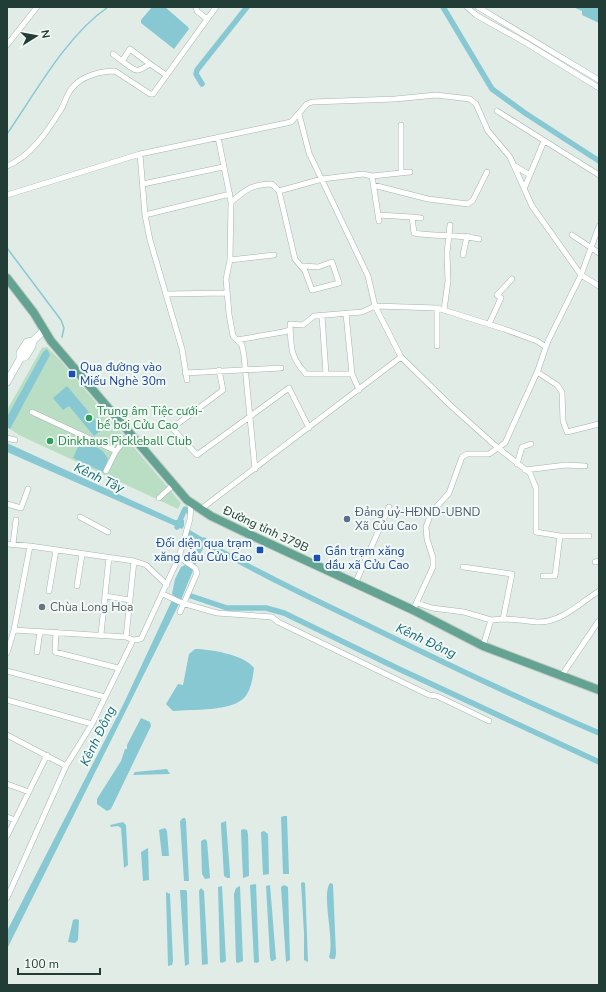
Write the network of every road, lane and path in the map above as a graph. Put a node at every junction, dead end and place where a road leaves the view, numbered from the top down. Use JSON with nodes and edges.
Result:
{"nodes":[{"id":1,"x":37,"y":7,"type":"edge"},
{"id":2,"x":196,"y":7,"type":"edge"},
{"id":3,"x":216,"y":7,"type":"edge"},
{"id":4,"x":467,"y":7,"type":"edge"},
{"id":5,"x":478,"y":7,"type":"edge"},
{"id":6,"x":207,"y":20,"type":"junction"},
{"id":7,"x":7,"y":45,"type":"edge"},
{"id":8,"x":548,"y":48,"type":"junction"},
{"id":9,"x":113,"y":54,"type":"dead end"},
{"id":10,"x":545,"y":54,"type":"junction"},
{"id":11,"x":122,"y":61,"type":"junction"},
{"id":12,"x":150,"y":64,"type":"junction"},
{"id":13,"x":166,"y":75,"type":"junction"},
{"id":14,"x":599,"y":80,"type":"edge"},
{"id":15,"x":599,"y":88,"type":"edge"},
{"id":16,"x":496,"y":111,"type":"dead end"},
{"id":17,"x":299,"y":114,"type":"junction"},
{"id":18,"x":401,"y":126,"type":"dead end"},
{"id":19,"x":218,"y":137,"type":"junction"},
{"id":20,"x":544,"y":141,"type":"junction"},
{"id":21,"x":140,"y":154,"type":"junction"},
{"id":22,"x":514,"y":165,"type":"junction"},
{"id":23,"x":7,"y":166,"type":"edge"},
{"id":24,"x":223,"y":167,"type":"junction"},
{"id":25,"x":410,"y":172,"type":"dead end"},
{"id":26,"x":487,"y":172,"type":"dead end"},
{"id":27,"x":401,"y":173,"type":"junction"},
{"id":28,"x":530,"y":175,"type":"junction"},
{"id":29,"x":599,"y":175,"type":"edge"},
{"id":30,"x":372,"y":176,"type":"junction"},
{"id":31,"x":322,"y":179,"type":"junction"},
{"id":32,"x":143,"y":184,"type":"junction"},
{"id":33,"x":373,"y":185,"type":"junction"},
{"id":34,"x":524,"y":189,"type":"junction"},
{"id":35,"x":280,"y":191,"type":"junction"},
{"id":36,"x":7,"y":194,"type":"edge"},
{"id":37,"x":230,"y":194,"type":"junction"},
{"id":38,"x":231,"y":202,"type":"junction"},
{"id":39,"x":145,"y":214,"type":"junction"},
{"id":40,"x":378,"y":215,"type":"junction"},
{"id":41,"x":412,"y":217,"type":"junction"},
{"id":42,"x":421,"y":218,"type":"dead end"},
{"id":43,"x":379,"y":221,"type":"dead end"},
{"id":44,"x":450,"y":225,"type":"dead end"},
{"id":45,"x":599,"y":226,"type":"edge"},
{"id":46,"x":449,"y":234,"type":"junction"},
{"id":47,"x":572,"y":235,"type":"dead end"},
{"id":48,"x":467,"y":236,"type":"junction"},
{"id":49,"x":478,"y":239,"type":"dead end"},
{"id":50,"x":591,"y":247,"type":"junction"},
{"id":51,"x":599,"y":252,"type":"edge"},
{"id":52,"x":274,"y":255,"type":"dead end"},
{"id":53,"x":463,"y":255,"type":"dead end"},
{"id":54,"x":230,"y":260,"type":"junction"},
{"id":55,"x":303,"y":266,"type":"dead end"},
{"id":56,"x":581,"y":275,"type":"junction"},
{"id":57,"x":7,"y":278,"type":"edge"},
{"id":58,"x":512,"y":279,"type":"dead end"},
{"id":59,"x":599,"y":286,"type":"edge"},
{"id":60,"x":227,"y":293,"type":"junction"},
{"id":61,"x":166,"y":294,"type":"junction"},
{"id":62,"x":375,"y":306,"type":"junction"},
{"id":63,"x":437,"y":308,"type":"junction"},
{"id":64,"x":444,"y":310,"type":"junction"},
{"id":65,"x":346,"y":314,"type":"junction"},
{"id":66,"x":322,"y":316,"type":"junction"},
{"id":67,"x":489,"y":324,"type":"junction"},
{"id":68,"x":44,"y":330,"type":"junction"},
{"id":69,"x":290,"y":330,"type":"junction"},
{"id":70,"x":237,"y":340,"type":"junction"},
{"id":71,"x":437,"y":346,"type":"dead end"},
{"id":72,"x":546,"y":347,"type":"junction"},
{"id":73,"x":401,"y":358,"type":"junction"},
{"id":74,"x":281,"y":368,"type":"dead end"},
{"id":75,"x":245,"y":369,"type":"junction"},
{"id":76,"x":219,"y":370,"type":"junction"},
{"id":77,"x":537,"y":372,"type":"junction"},
{"id":78,"x":185,"y":373,"type":"junction"},
{"id":79,"x":326,"y":374,"type":"junction"},
{"id":80,"x":352,"y":374,"type":"junction"},
{"id":81,"x":187,"y":380,"type":"dead end"},
{"id":82,"x":7,"y":382,"type":"edge"},
{"id":83,"x":359,"y":390,"type":"junction"},
{"id":84,"x":32,"y":412,"type":"dead end"},
{"id":85,"x":250,"y":418,"type":"junction"},
{"id":86,"x":599,"y":424,"type":"edge"},
{"id":87,"x":309,"y":428,"type":"junction"},
{"id":88,"x":130,"y":435,"type":"junction"},
{"id":89,"x":7,"y":438,"type":"edge"},
{"id":90,"x":15,"y":440,"type":"dead end"},
{"id":91,"x":531,"y":444,"type":"dead end"},
{"id":92,"x":498,"y":448,"type":"junction"},
{"id":93,"x":116,"y":451,"type":"junction"},
{"id":94,"x":517,"y":464,"type":"junction"},
{"id":95,"x":585,"y":466,"type":"dead end"},
{"id":96,"x":254,"y":469,"type":"junction"},
{"id":97,"x":525,"y":470,"type":"junction"},
{"id":98,"x":106,"y":471,"type":"dead end"},
{"id":99,"x":173,"y":485,"type":"junction"},
{"id":100,"x":28,"y":489,"type":"dead end"},
{"id":101,"x":159,"y":498,"type":"dead end"},
{"id":102,"x":191,"y":502,"type":"junction"},
{"id":103,"x":7,"y":504,"type":"edge"},
{"id":104,"x":389,"y":507,"type":"dead end"},
{"id":105,"x":201,"y":509,"type":"junction"},
{"id":106,"x":80,"y":517,"type":"dead end"},
{"id":107,"x":16,"y":520,"type":"dead end"},
{"id":108,"x":108,"y":532,"type":"dead end"},
{"id":109,"x":560,"y":536,"type":"junction"},
{"id":110,"x":588,"y":536,"type":"dead end"},
{"id":111,"x":7,"y":544,"type":"edge"},
{"id":112,"x":13,"y":544,"type":"junction"},
{"id":113,"x":30,"y":546,"type":"junction"},
{"id":114,"x":56,"y":550,"type":"junction"},
{"id":115,"x":82,"y":554,"type":"junction"},
{"id":116,"x":109,"y":556,"type":"junction"},
{"id":117,"x":179,"y":557,"type":"junction"},
{"id":118,"x":134,"y":561,"type":"junction"},
{"id":119,"x":463,"y":567,"type":"dead end"},
{"id":120,"x":543,"y":576,"type":"dead end"},
{"id":121,"x":355,"y":584,"type":"junction"},
{"id":122,"x":167,"y":585,"type":"junction"},
{"id":123,"x":77,"y":586,"type":"dead end"},
{"id":124,"x":599,"y":590,"type":"edge"},
{"id":125,"x":49,"y":591,"type":"dead end"},
{"id":126,"x":163,"y":594,"type":"junction"},
{"id":127,"x":105,"y":596,"type":"junction"},
{"id":128,"x":130,"y":600,"type":"junction"},
{"id":129,"x":417,"y":602,"type":"junction"},
{"id":130,"x":183,"y":603,"type":"junction"},
{"id":131,"x":413,"y":610,"type":"junction"},
{"id":132,"x":180,"y":612,"type":"dead end"},
{"id":133,"x":503,"y":619,"type":"junction"},
{"id":134,"x":491,"y":620,"type":"junction"},
{"id":135,"x":598,"y":622,"type":"edge"},
{"id":136,"x":14,"y":630,"type":"junction"},
{"id":137,"x":40,"y":632,"type":"junction"},
{"id":138,"x":56,"y":632,"type":"junction"},
{"id":139,"x":101,"y":634,"type":"junction"},
{"id":140,"x":126,"y":637,"type":"junction"},
{"id":141,"x":133,"y":640,"type":"junction"},
{"id":142,"x":483,"y":646,"type":"junction"},
{"id":143,"x":37,"y":652,"type":"dead end"},
{"id":144,"x":7,"y":653,"type":"edge"},
{"id":145,"x":118,"y":668,"type":"junction"},
{"id":146,"x":7,"y":671,"type":"edge"},
{"id":147,"x":562,"y":675,"type":"junction"},
{"id":148,"x":599,"y":690,"type":"edge"},
{"id":149,"x":105,"y":697,"type":"junction"},
{"id":150,"x":7,"y":700,"type":"edge"},
{"id":151,"x":489,"y":721,"type":"dead end"},
{"id":152,"x":92,"y":724,"type":"junction"},
{"id":153,"x":7,"y":735,"type":"edge"},
{"id":154,"x":47,"y":755,"type":"junction"},
{"id":155,"x":66,"y":766,"type":"junction"},
{"id":156,"x":7,"y":784,"type":"edge"},
{"id":157,"x":29,"y":792,"type":"junction"},
{"id":158,"x":7,"y":817,"type":"edge"},
{"id":159,"x":15,"y":820,"type":"junction"},
{"id":160,"x":7,"y":836,"type":"edge"},
{"id":161,"x":7,"y":898,"type":"edge"}],
"edges":[{"from":1,"to":7,"type":"street"},
{"from":2,"to":6,"type":"street"},
{"from":3,"to":6,"type":"street"},
{"from":4,"to":10,"type":"street"},
{"from":5,"to":8,"type":"street"},
{"from":6,"to":13,"type":"street"},
{"from":8,"to":10,"type":"street"},
{"from":8,"to":14,"type":"street"},
{"from":9,"to":11,"type":"street"},
{"from":10,"to":15,"type":"street"},
{"from":11,"to":12,"type":"street"},
{"from":11,"to":12,"type":"street"},
{"from":12,"to":13,"type":"street"},
{"from":13,"to":23,"type":"street"},
{"from":16,"to":20,"type":"street"},
{"from":17,"to":19,"type":"street"},
{"from":17,"to":22,"type":"street"},
{"from":17,"to":31,"type":"street"},
{"from":18,"to":27,"type":"street"},
{"from":19,"to":21,"type":"street"},
{"from":19,"to":24,"type":"street"},
{"from":20,"to":28,"type":"street"},
{"from":20,"to":29,"type":"street"},
{"from":21,"to":32,"type":"street"},
{"from":21,"to":36,"type":"street"},
{"from":22,"to":28,"type":"street"},
{"from":22,"to":34,"type":"street"},
{"from":24,"to":32,"type":"street"},
{"from":24,"to":37,"type":"street"},
{"from":25,"to":27,"type":"street"},
{"from":26,"to":33,"type":"street"},
{"from":27,"to":30,"type":"street"},
{"from":28,"to":34,"type":"street"},
{"from":30,"to":31,"type":"street"},
{"from":30,"to":33,"type":"street"},
{"from":31,"to":35,"type":"street"},
{"from":31,"to":62,"type":"street"},
{"from":32,"to":39,"type":"street"},
{"from":33,"to":40,"type":"street"},
{"from":34,"to":56,"type":"street"},
{"from":35,"to":38,"type":"street"},
{"from":35,"to":55,"type":"street"},
{"from":37,"to":38,"type":"street"},
{"from":37,"to":39,"type":"street"},
{"from":38,"to":54,"type":"street"},
{"from":39,"to":61,"type":"street"},
{"from":40,"to":41,"type":"street"},
{"from":40,"to":43,"type":"street"},
{"from":41,"to":42,"type":"street"},
{"from":41,"to":46,"type":"street"},
{"from":44,"to":46,"type":"street"},
{"from":45,"to":50,"type":"street"},
{"from":46,"to":48,"type":"street"},
{"from":46,"to":64,"type":"street"},
{"from":47,"to":50,"type":"street"},
{"from":48,"to":49,"type":"street"},
{"from":48,"to":53,"type":"street"},
{"from":50,"to":51,"type":"street"},
{"from":50,"to":56,"type":"street"},
{"from":52,"to":54,"type":"street"},
{"from":54,"to":60,"type":"street"},
{"from":56,"to":59,"type":"street"},
{"from":56,"to":72,"type":"street"},
{"from":57,"to":68,"type":"main road","name":"Đường tỉnh 379B"},
{"from":58,"to":67,"type":"street"},
{"from":60,"to":61,"type":"street"},
{"from":60,"to":70,"type":"street"},
{"from":61,"to":78,"type":"street"},
{"from":62,"to":63,"type":"street"},
{"from":62,"to":65,"type":"street"},
{"from":62,"to":73,"type":"street"},
{"from":63,"to":64,"type":"street"},
{"from":63,"to":71,"type":"street"},
{"from":64,"to":67,"type":"street"},
{"from":65,"to":66,"type":"street"},
{"from":65,"to":80,"type":"street"},
{"from":66,"to":69,"type":"street"},
{"from":66,"to":79,"type":"street"},
{"from":67,"to":72,"type":"street"},
{"from":68,"to":82,"type":"main road"},
{"from":68,"to":88,"type":"main road","name":"Đường tỉnh 379B"},
{"from":69,"to":70,"type":"street"},
{"from":69,"to":79,"type":"street"},
{"from":70,"to":75,"type":"street"},
{"from":72,"to":77,"type":"street"},
{"from":73,"to":83,"type":"street"},
{"from":73,"to":92,"type":"street"},
{"from":74,"to":75,"type":"street"},
{"from":75,"to":76,"type":"street"},
{"from":75,"to":85,"type":"street"},
{"from":76,"to":78,"type":"street"},
{"from":76,"to":85,"type":"street"},
{"from":77,"to":86,"type":"street"},
{"from":77,"to":92,"type":"street"},
{"from":78,"to":81,"type":"street"},
{"from":79,"to":80,"type":"street"},
{"from":80,"to":83,"type":"street"},
{"from":83,"to":87,"type":"street"},
{"from":84,"to":93,"type":"street"},
{"from":85,"to":87,"type":"street"},
{"from":85,"to":96,"type":"street"},
{"from":87,"to":96,"type":"street"},
{"from":88,"to":93,"type":"street"},
{"from":88,"to":99,"type":"main road","name":"Đường tỉnh 379B"},
{"from":89,"to":90,"type":"street"},
{"from":91,"to":94,"type":"street"},
{"from":92,"to":94,"type":"street"},
{"from":92,"to":129,"type":"street"},
{"from":93,"to":98,"type":"street"},
{"from":94,"to":97,"type":"street"},
{"from":95,"to":97,"type":"street"},
{"from":96,"to":105,"type":"street"},
{"from":97,"to":109,"type":"street"},
{"from":99,"to":101,"type":"street"},
{"from":99,"to":102,"type":"main road","name":"Đường tỉnh 379B"},
{"from":100,"to":103,"type":"street"},
{"from":102,"to":105,"type":"main road","name":"Đường tỉnh 379B"},
{"from":102,"to":117,"type":"street"},
{"from":104,"to":121,"type":"street"},
{"from":105,"to":121,"type":"main road","name":"Đường tỉnh 379B"},
{"from":106,"to":108,"type":"street"},
{"from":107,"to":112,"type":"street"},
{"from":109,"to":110,"type":"street"},
{"from":109,"to":120,"type":"street"},
{"from":111,"to":112,"type":"street"},
{"from":112,"to":113,"type":"street"},
{"from":113,"to":114,"type":"street"},
{"from":113,"to":136,"type":"street"},
{"from":114,"to":115,"type":"street"},
{"from":114,"to":125,"type":"street"},
{"from":115,"to":116,"type":"street"},
{"from":115,"to":123,"type":"street"},
{"from":116,"to":118,"type":"street"},
{"from":116,"to":127,"type":"street"},
{"from":117,"to":122,"type":"street"},
{"from":117,"to":130,"type":"street"},
{"from":118,"to":122,"type":"street"},
{"from":118,"to":128,"type":"street"},
{"from":119,"to":133,"type":"street"},
{"from":121,"to":131,"type":"main road","name":"Đường tỉnh 379B"},
{"from":122,"to":126,"type":"street"},
{"from":124,"to":133,"type":"street"},
{"from":126,"to":130,"type":"street"},
{"from":126,"to":141,"type":"street"},
{"from":127,"to":128,"type":"street"},
{"from":127,"to":139,"type":"street"},
{"from":128,"to":140,"type":"street"},
{"from":129,"to":131,"type":"street"},
{"from":129,"to":134,"type":"street"},
{"from":130,"to":132,"type":"street"},
{"from":130,"to":151,"type":"street"},
{"from":131,"to":142,"type":"main road","name":"Đường tỉnh 379B"},
{"from":133,"to":134,"type":"street"},
{"from":134,"to":142,"type":"street"},
{"from":135,"to":147,"type":"street"},
{"from":136,"to":137,"type":"street"},
{"from":136,"to":144,"type":"street"},
{"from":137,"to":138,"type":"street"},
{"from":137,"to":143,"type":"street"},
{"from":138,"to":139,"type":"street"},
{"from":138,"to":145,"type":"street"},
{"from":139,"to":140,"type":"street"},
{"from":140,"to":141,"type":"street"},
{"from":141,"to":145,"type":"street"},
{"from":142,"to":147,"type":"main road","name":"Đường tỉnh 379B"},
{"from":145,"to":149,"type":"street"},
{"from":146,"to":149,"type":"street"},
{"from":147,"to":148,"type":"main road","name":"Đường tỉnh 379B"},
{"from":149,"to":152,"type":"street"},
{"from":150,"to":152,"type":"street"},
{"from":152,"to":155,"type":"street"},
{"from":153,"to":154,"type":"street"},
{"from":154,"to":155,"type":"street"},
{"from":154,"to":157,"type":"street"},
{"from":155,"to":161,"type":"street"},
{"from":156,"to":157,"type":"street"},
{"from":157,"to":159,"type":"street"},
{"from":158,"to":159,"type":"street"},
{"from":159,"to":160,"type":"street"}]}
